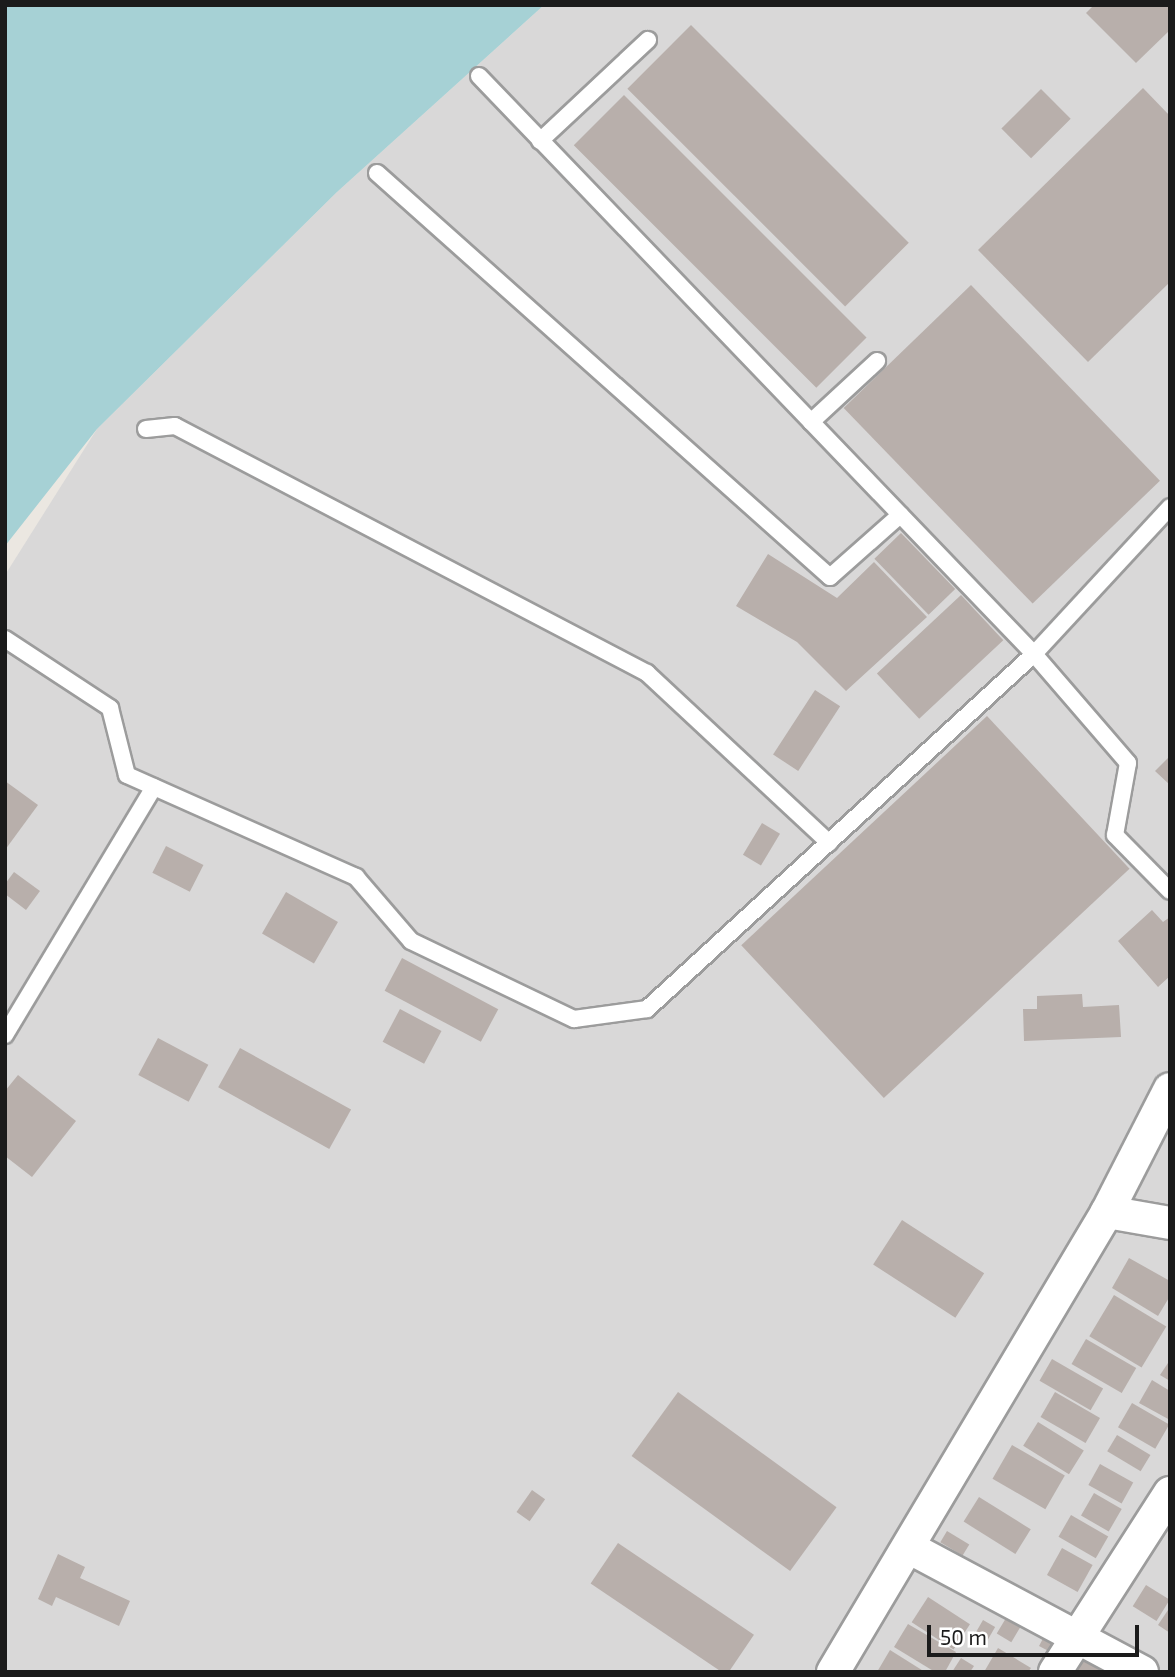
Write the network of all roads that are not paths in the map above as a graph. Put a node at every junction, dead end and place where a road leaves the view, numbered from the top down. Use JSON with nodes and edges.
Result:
{"nodes":[{"id":1,"x":648,"y":40,"type":"dead end"},
{"id":2,"x":479,"y":76,"type":"dead end"},
{"id":3,"x":540,"y":141,"type":"junction"},
{"id":4,"x":377,"y":173,"type":"dead end"},
{"id":5,"x":877,"y":361,"type":"dead end"},
{"id":6,"x":811,"y":422,"type":"junction"},
{"id":7,"x":146,"y":429,"type":"dead end"},
{"id":8,"x":1170,"y":508,"type":"edge"},
{"id":9,"x":900,"y":514,"type":"junction"},
{"id":10,"x":5,"y":639,"type":"edge"},
{"id":11,"x":1034,"y":654,"type":"junction"},
{"id":12,"x":154,"y":787,"type":"junction"},
{"id":13,"x":829,"y":843,"type":"junction"},
{"id":14,"x":1170,"y":891,"type":"edge"},
{"id":15,"x":5,"y":1035,"type":"edge"},
{"id":16,"x":1170,"y":1090,"type":"edge"},
{"id":17,"x":1107,"y":1212,"type":"junction"},
{"id":18,"x":1170,"y":1223,"type":"edge"},
{"id":19,"x":1170,"y":1493,"type":"edge"},
{"id":20,"x":910,"y":1548,"type":"junction"},
{"id":21,"x":1076,"y":1638,"type":"junction"},
{"id":22,"x":833,"y":1672,"type":"edge"},
{"id":23,"x":1055,"y":1672,"type":"edge"},
{"id":24,"x":1142,"y":1672,"type":"edge"}],
"edges":[{"from":1,"to":3,"type":"lane"},
{"from":2,"to":3,"type":"lane"},
{"from":3,"to":6,"type":"lane"},
{"from":4,"to":9,"type":"lane"},
{"from":5,"to":6,"type":"lane"},
{"from":6,"to":9,"type":"lane"},
{"from":7,"to":13,"type":"lane"},
{"from":8,"to":11,"type":"lane"},
{"from":9,"to":11,"type":"lane"},
{"from":10,"to":12,"type":"lane"},
{"from":11,"to":13,"type":"lane"},
{"from":11,"to":14,"type":"lane"},
{"from":12,"to":13,"type":"lane"},
{"from":12,"to":15,"type":"lane"},
{"from":16,"to":17,"type":"street"},
{"from":17,"to":18,"type":"street"},
{"from":17,"to":20,"type":"street"},
{"from":19,"to":21,"type":"street"},
{"from":20,"to":21,"type":"street"},
{"from":20,"to":22,"type":"street"},
{"from":21,"to":23,"type":"street"},
{"from":21,"to":24,"type":"street"}]}
